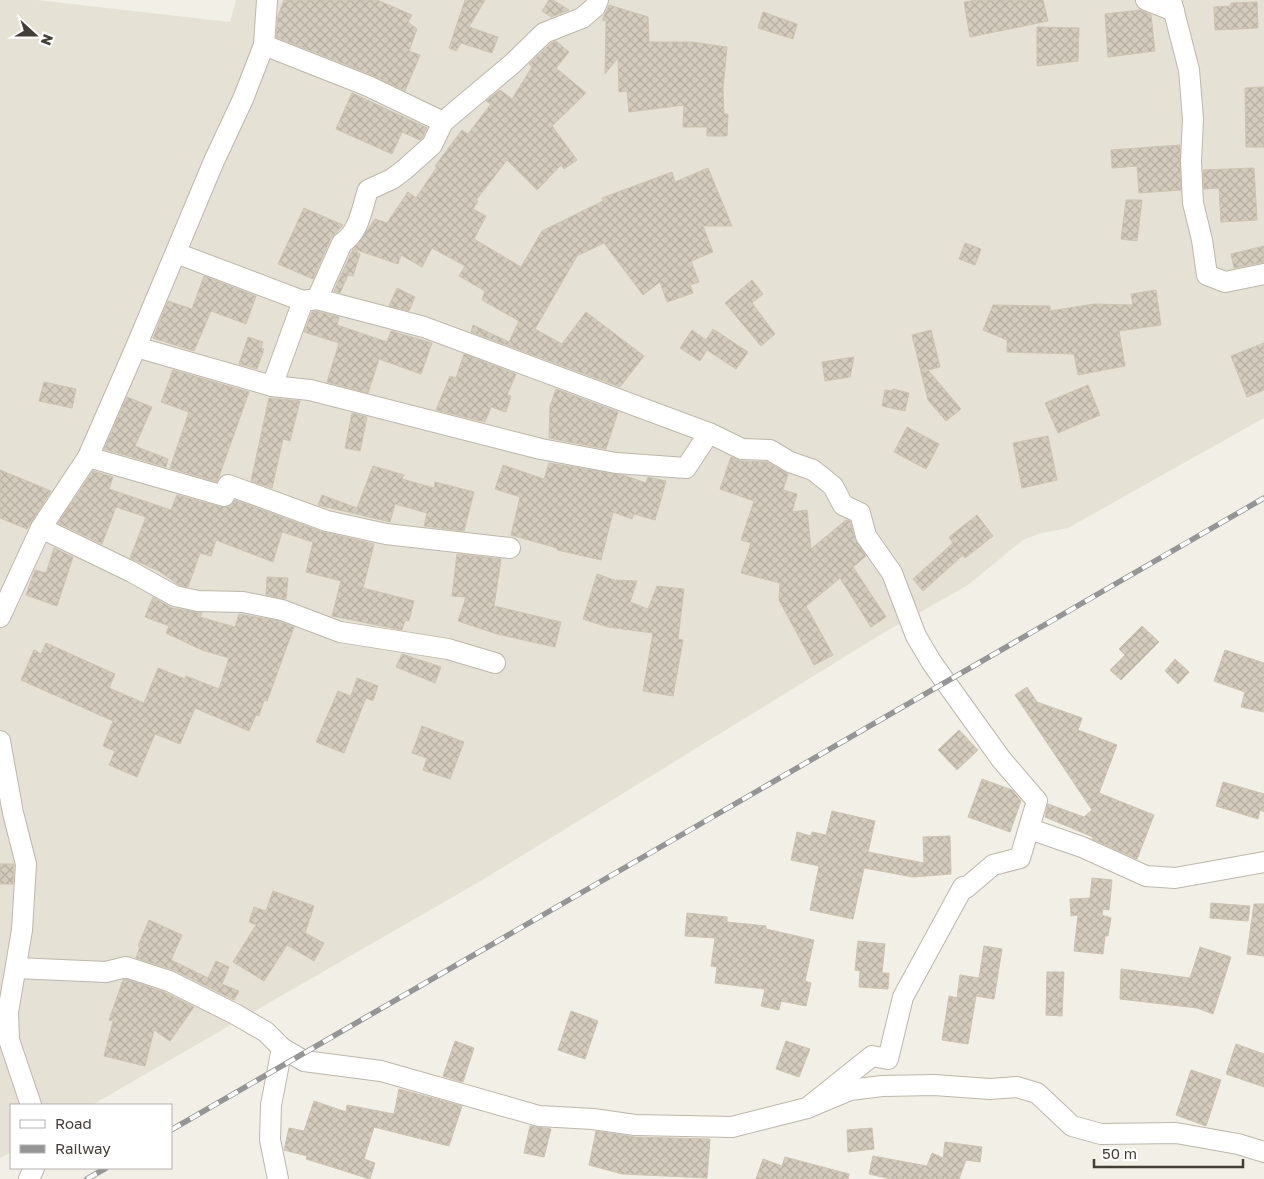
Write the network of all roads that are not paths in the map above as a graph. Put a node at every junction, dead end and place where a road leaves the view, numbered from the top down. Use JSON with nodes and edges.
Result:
{"nodes":[{"id":1,"x":267,"y":0,"type":"edge"},
{"id":2,"x":598,"y":0,"type":"edge"},
{"id":3,"x":1146,"y":0,"type":"edge"},
{"id":4,"x":1172,"y":6,"type":"edge"},
{"id":5,"x":264,"y":45,"type":"junction"},
{"id":6,"x":443,"y":122,"type":"junction"},
{"id":7,"x":176,"y":253,"type":"junction"},
{"id":8,"x":1264,"y":274,"type":"edge"},
{"id":9,"x":310,"y":300,"type":"junction"},
{"id":10,"x":136,"y":347,"type":"junction"},
{"id":11,"x":272,"y":386,"type":"junction"},
{"id":12,"x":709,"y":433,"type":"junction"},
{"id":13,"x":88,"y":457,"type":"junction"},
{"id":14,"x":40,"y":528,"type":"junction"},
{"id":15,"x":510,"y":548,"type":"dead end"},
{"id":16,"x":0,"y":617,"type":"edge"},
{"id":17,"x":495,"y":663,"type":"dead end"},
{"id":18,"x":0,"y":741,"type":"edge"},
{"id":19,"x":1030,"y":829,"type":"junction"},
{"id":20,"x":1264,"y":862,"type":"edge"},
{"id":21,"x":16,"y":968,"type":"junction"},
{"id":22,"x":4,"y":1040,"type":"edge"},
{"id":23,"x":282,"y":1048,"type":"junction"},
{"id":24,"x":31,"y":1104,"type":"edge"},
{"id":25,"x":807,"y":1108,"type":"junction"},
{"id":26,"x":1264,"y":1152,"type":"edge"},
{"id":27,"x":278,"y":1179,"type":"edge"}],
"edges":[{"from":1,"to":5,"type":"street"},
{"from":2,"to":6,"type":"street"},
{"from":3,"to":4,"type":"street"},
{"from":4,"to":8,"type":"street"},
{"from":5,"to":6,"type":"street"},
{"from":5,"to":7,"type":"street"},
{"from":6,"to":9,"type":"street"},
{"from":7,"to":9,"type":"street"},
{"from":7,"to":10,"type":"street"},
{"from":9,"to":11,"type":"street"},
{"from":9,"to":12,"type":"street"},
{"from":10,"to":11,"type":"street"},
{"from":10,"to":13,"type":"street"},
{"from":11,"to":12,"type":"street"},
{"from":12,"to":19,"type":"street"},
{"from":13,"to":14,"type":"street"},
{"from":13,"to":15,"type":"street"},
{"from":14,"to":16,"type":"street"},
{"from":14,"to":17,"type":"street"},
{"from":18,"to":21,"type":"street"},
{"from":19,"to":20,"type":"street"},
{"from":19,"to":25,"type":"street"},
{"from":21,"to":22,"type":"street"},
{"from":21,"to":23,"type":"street"},
{"from":22,"to":24,"type":"street"},
{"from":23,"to":25,"type":"street"},
{"from":23,"to":27,"type":"street"},
{"from":25,"to":26,"type":"street"}]}
